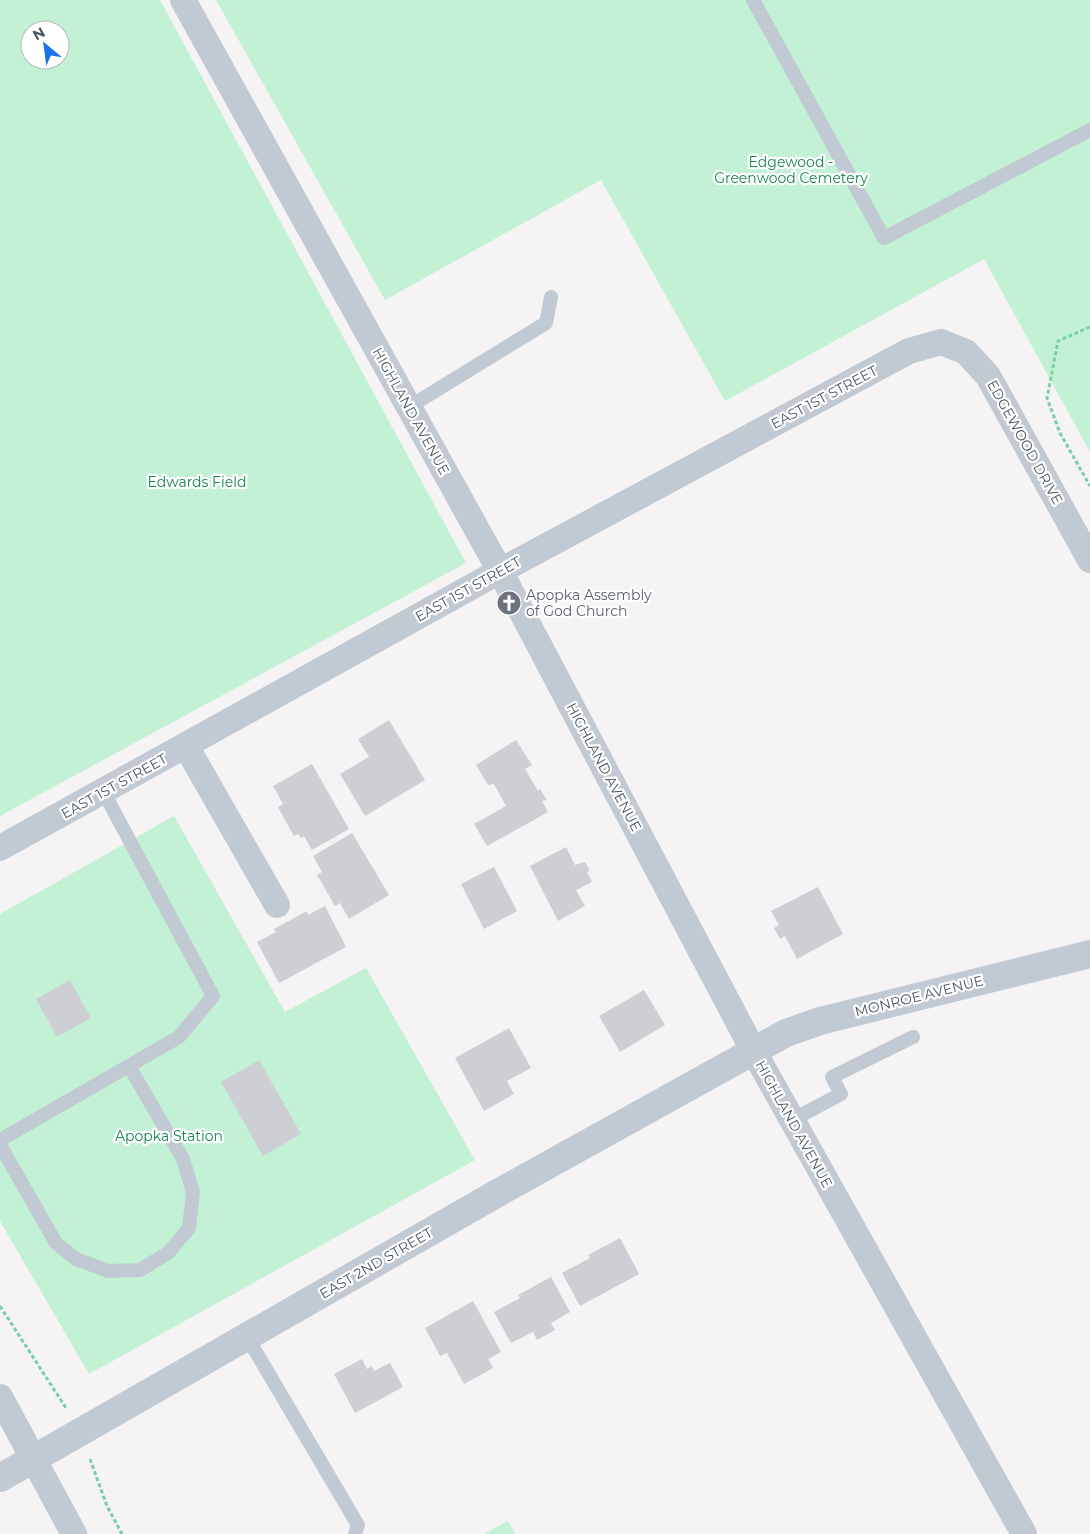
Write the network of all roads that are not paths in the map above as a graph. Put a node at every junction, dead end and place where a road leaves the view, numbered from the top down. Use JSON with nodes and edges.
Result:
{"nodes":[{"id":1,"x":183,"y":0,"type":"edge"},
{"id":2,"x":753,"y":0,"type":"edge"},
{"id":3,"x":1090,"y":130,"type":"edge"},
{"id":4,"x":551,"y":297,"type":"dead end"},
{"id":5,"x":941,"y":342,"type":"joint"},
{"id":6,"x":409,"y":406,"type":"junction"},
{"id":7,"x":1090,"y":560,"type":"edge"},
{"id":8,"x":500,"y":571,"type":"junction"},
{"id":9,"x":186,"y":746,"type":"junction"},
{"id":10,"x":103,"y":792,"type":"junction"},
{"id":11,"x":0,"y":848,"type":"edge"},
{"id":12,"x":277,"y":905,"type":"dead end"},
{"id":13,"x":1090,"y":954,"type":"edge"},
{"id":14,"x":913,"y":1037,"type":"dead end"},
{"id":15,"x":753,"y":1050,"type":"junction"},
{"id":16,"x":128,"y":1066,"type":"junction"},
{"id":17,"x":792,"y":1120,"type":"junction"},
{"id":18,"x":0,"y":1140,"type":"edge"},
{"id":19,"x":0,"y":1145,"type":"edge"},
{"id":20,"x":247,"y":1337,"type":"junction"},
{"id":21,"x":0,"y":1397,"type":"edge"},
{"id":22,"x":34,"y":1459,"type":"junction"},
{"id":23,"x":0,"y":1478,"type":"edge"},
{"id":24,"x":74,"y":1534,"type":"edge"},
{"id":25,"x":355,"y":1534,"type":"edge"},
{"id":26,"x":1024,"y":1534,"type":"edge"}],
"edges":[{"from":1,"to":6,"type":"street","name":"HIGHLAND AVENUE"},
{"from":2,"to":3,"type":"lane"},
{"from":4,"to":6,"type":"lane"},
{"from":5,"to":7,"type":"street","name":"EDGEWOOD DRIVE"},
{"from":5,"to":8,"type":"street","name":"EAST 1ST STREET"},
{"from":6,"to":8,"type":"street","name":"HIGHLAND AVENUE"},
{"from":8,"to":9,"type":"street","name":"EAST 1ST STREET"},
{"from":8,"to":15,"type":"street","name":"HIGHLAND AVENUE"},
{"from":9,"to":10,"type":"street","name":"EAST 1ST STREET"},
{"from":9,"to":12,"type":"street"},
{"from":10,"to":11,"type":"street","name":"EAST 1ST STREET"},
{"from":10,"to":16,"type":"lane"},
{"from":13,"to":15,"type":"street","name":"MONROE AVENUE"},
{"from":14,"to":17,"type":"lane"},
{"from":15,"to":17,"type":"street","name":"HIGHLAND AVENUE"},
{"from":15,"to":20,"type":"street","name":"EAST 2ND STREET"},
{"from":16,"to":18,"type":"lane"},
{"from":16,"to":19,"type":"lane"},
{"from":17,"to":26,"type":"street","name":"HIGHLAND AVENUE"},
{"from":20,"to":22,"type":"street","name":"EAST 2ND STREET"},
{"from":20,"to":25,"type":"lane"},
{"from":21,"to":22,"type":"street"},
{"from":22,"to":23,"type":"street","name":"EAST 2ND STREET"},
{"from":22,"to":24,"type":"street"}]}
